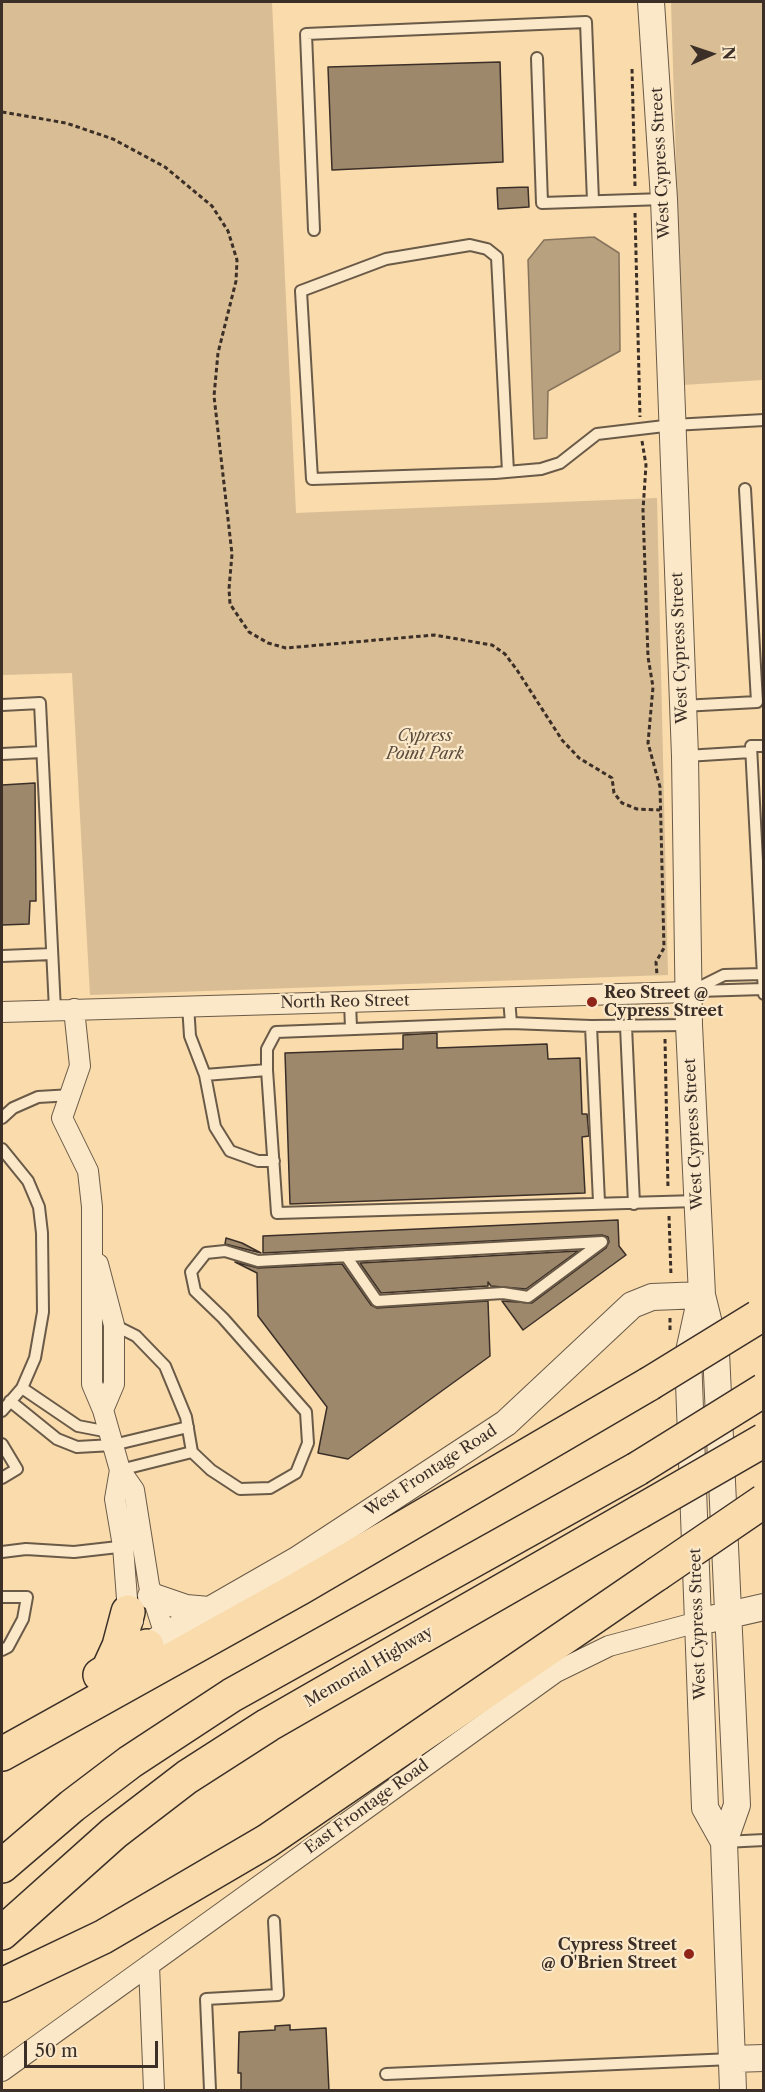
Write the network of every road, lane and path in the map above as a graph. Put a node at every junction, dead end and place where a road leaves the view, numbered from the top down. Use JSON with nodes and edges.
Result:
{"nodes":[{"id":1,"x":651,"y":2,"type":"edge"},
{"id":2,"x":537,"y":58,"type":"dead end"},
{"id":3,"x":632,"y":59,"type":"dead end"},
{"id":4,"x":635,"y":185,"type":"dead end"},
{"id":5,"x":664,"y":199,"type":"junction"},
{"id":6,"x":593,"y":201,"type":"junction"},
{"id":7,"x":635,"y":211,"type":"dead end"},
{"id":8,"x":314,"y":230,"type":"dead end"},
{"id":9,"x":640,"y":415,"type":"dead end"},
{"id":10,"x":764,"y":420,"type":"edge"},
{"id":11,"x":673,"y":425,"type":"junction"},
{"id":12,"x":643,"y":445,"type":"dead end"},
{"id":13,"x":508,"y":472,"type":"junction"},
{"id":14,"x":745,"y":489,"type":"dead end"},
{"id":15,"x":764,"y":580,"type":"edge"},
{"id":16,"x":750,"y":581,"type":"junction"},
{"id":17,"x":2,"y":705,"type":"edge"},
{"id":18,"x":682,"y":706,"type":"junction"},
{"id":19,"x":764,"y":746,"type":"edge"},
{"id":20,"x":42,"y":752,"type":"junction"},
{"id":21,"x":751,"y":752,"type":"junction"},
{"id":22,"x":2,"y":754,"type":"edge"},
{"id":23,"x":685,"y":756,"type":"junction"},
{"id":24,"x":758,"y":794,"type":"edge"},
{"id":25,"x":52,"y":954,"type":"junction"},
{"id":26,"x":2,"y":956,"type":"edge"},
{"id":27,"x":656,"y":962,"type":"dead end"},
{"id":28,"x":762,"y":974,"type":"edge"},
{"id":29,"x":763,"y":989,"type":"edge"},
{"id":30,"x":691,"y":992,"type":"junction"},
{"id":31,"x":764,"y":994,"type":"edge"},
{"id":32,"x":509,"y":998,"type":"junction"},
{"id":33,"x":350,"y":1002,"type":"junction"},
{"id":34,"x":188,"y":1005,"type":"junction"},
{"id":35,"x":64,"y":1009,"type":"junction"},
{"id":36,"x":2,"y":1012,"type":"edge"},
{"id":37,"x":511,"y":1023,"type":"junction"},
{"id":38,"x":689,"y":1025,"type":"junction"},
{"id":39,"x":591,"y":1026,"type":"junction"},
{"id":40,"x":626,"y":1026,"type":"junction"},
{"id":41,"x":351,"y":1029,"type":"junction"},
{"id":42,"x":665,"y":1035,"type":"dead end"},
{"id":43,"x":267,"y":1070,"type":"junction"},
{"id":44,"x":205,"y":1075,"type":"junction"},
{"id":45,"x":72,"y":1095,"type":"junction"},
{"id":46,"x":2,"y":1118,"type":"edge"},
{"id":47,"x":2,"y":1149,"type":"edge"},
{"id":48,"x":274,"y":1161,"type":"junction"},
{"id":49,"x":668,"y":1190,"type":"dead end"},
{"id":50,"x":698,"y":1201,"type":"junction"},
{"id":51,"x":598,"y":1202,"type":"junction"},
{"id":52,"x":634,"y":1204,"type":"junction"},
{"id":53,"x":669,"y":1214,"type":"dead end"},
{"id":54,"x":90,"y":1237,"type":"junction"},
{"id":55,"x":346,"y":1257,"type":"junction"},
{"id":56,"x":671,"y":1271,"type":"dead end"},
{"id":57,"x":702,"y":1295,"type":"junction"},
{"id":58,"x":761,"y":1315,"type":"edge"},
{"id":59,"x":114,"y":1325,"type":"junction"},
{"id":60,"x":22,"y":1388,"type":"junction"},
{"id":61,"x":764,"y":1390,"type":"edge"},
{"id":62,"x":10,"y":1401,"type":"junction"},
{"id":63,"x":103,"y":1410,"type":"junction"},
{"id":64,"x":2,"y":1411,"type":"edge"},
{"id":65,"x":188,"y":1428,"type":"junction"},
{"id":66,"x":111,"y":1438,"type":"junction"},
{"id":67,"x":764,"y":1440,"type":"edge"},
{"id":68,"x":2,"y":1444,"type":"edge"},
{"id":69,"x":192,"y":1452,"type":"junction"},
{"id":70,"x":120,"y":1470,"type":"junction"},
{"id":71,"x":2,"y":1478,"type":"edge"},
{"id":72,"x":764,"y":1501,"type":"edge"},
{"id":73,"x":133,"y":1545,"type":"junction"},
{"id":74,"x":2,"y":1552,"type":"edge"},
{"id":75,"x":2,"y":1597,"type":"edge"},
{"id":76,"x":140,"y":1604,"type":"junction"},
{"id":77,"x":764,"y":1607,"type":"edge"},
{"id":78,"x":210,"y":1610,"type":"junction"},
{"id":79,"x":728,"y":1615,"type":"junction"},
{"id":80,"x":698,"y":1622,"type":"junction"},
{"id":81,"x":156,"y":1640,"type":"junction"},
{"id":82,"x":2,"y":1650,"type":"edge"},
{"id":83,"x":108,"y":1670,"type":"junction"},
{"id":84,"x":2,"y":1732,"type":"edge"},
{"id":85,"x":2,"y":1754,"type":"edge"},
{"id":86,"x":130,"y":1762,"type":"junction"},
{"id":87,"x":2,"y":1837,"type":"edge"},
{"id":88,"x":764,"y":1840,"type":"edge"},
{"id":89,"x":724,"y":1842,"type":"junction"},
{"id":90,"x":2,"y":1866,"type":"edge"},
{"id":91,"x":274,"y":1921,"type":"dead end"},
{"id":92,"x":2,"y":1933,"type":"edge"},
{"id":93,"x":149,"y":1965,"type":"junction"},
{"id":94,"x":2,"y":1985,"type":"edge"},
{"id":95,"x":764,"y":2058,"type":"edge"},
{"id":96,"x":732,"y":2059,"type":"junction"},
{"id":97,"x":2,"y":2071,"type":"edge"},
{"id":98,"x":386,"y":2074,"type":"dead end"},
{"id":99,"x":154,"y":2091,"type":"edge"},
{"id":100,"x":210,"y":2091,"type":"edge"},
{"id":101,"x":734,"y":2091,"type":"edge"}],
"edges":[{"from":1,"to":5,"type":"street","name":"West Cypress Street"},
{"from":2,"to":6,"type":"lane"},
{"from":3,"to":4,"type":"path"},
{"from":5,"to":6,"type":"lane"},
{"from":5,"to":11,"type":"street","name":"West Cypress Street"},
{"from":6,"to":8,"type":"lane"},
{"from":7,"to":9,"type":"path"},
{"from":10,"to":11,"type":"lane"},
{"from":11,"to":13,"type":"lane"},
{"from":11,"to":18,"type":"street","name":"West Cypress Street"},
{"from":12,"to":27,"type":"path"},
{"from":13,"to":13,"type":"lane"},
{"from":14,"to":16,"type":"lane"},
{"from":15,"to":16,"type":"lane"},
{"from":16,"to":18,"type":"lane"},
{"from":17,"to":20,"type":"lane"},
{"from":18,"to":23,"type":"street","name":"West Cypress Street"},
{"from":19,"to":21,"type":"lane"},
{"from":20,"to":22,"type":"lane"},
{"from":20,"to":25,"type":"lane"},
{"from":21,"to":23,"type":"lane"},
{"from":21,"to":24,"type":"lane"},
{"from":23,"to":30,"type":"street","name":"West Cypress Street"},
{"from":24,"to":28,"type":"lane"},
{"from":25,"to":26,"type":"lane"},
{"from":25,"to":35,"type":"lane"},
{"from":28,"to":29,"type":"lane"},
{"from":28,"to":30,"type":"lane"},
{"from":29,"to":30,"type":"lane"},
{"from":29,"to":31,"type":"lane"},
{"from":30,"to":32,"type":"street","name":"North Reo Street"},
{"from":30,"to":38,"type":"street","name":"West Cypress Street"},
{"from":32,"to":33,"type":"street","name":"North Reo Street"},
{"from":32,"to":37,"type":"lane"},
{"from":33,"to":34,"type":"street","name":"North Reo Street"},
{"from":33,"to":41,"type":"lane"},
{"from":34,"to":35,"type":"street","name":"North Reo Street"},
{"from":34,"to":44,"type":"lane"},
{"from":35,"to":36,"type":"street","name":"North Reo Street"},
{"from":35,"to":45,"type":"street"},
{"from":37,"to":39,"type":"lane"},
{"from":37,"to":41,"type":"lane"},
{"from":38,"to":40,"type":"lane"},
{"from":38,"to":50,"type":"street","name":"West Cypress Street"},
{"from":39,"to":40,"type":"lane"},
{"from":39,"to":51,"type":"lane"},
{"from":40,"to":52,"type":"lane"},
{"from":41,"to":43,"type":"lane"},
{"from":42,"to":49,"type":"path"},
{"from":43,"to":44,"type":"lane"},
{"from":43,"to":48,"type":"lane"},
{"from":44,"to":48,"type":"lane"},
{"from":45,"to":46,"type":"lane"},
{"from":45,"to":54,"type":"street"},
{"from":47,"to":60,"type":"lane"},
{"from":48,"to":51,"type":"lane"},
{"from":50,"to":52,"type":"lane"},
{"from":50,"to":57,"type":"street","name":"West Cypress Street"},
{"from":51,"to":52,"type":"lane"},
{"from":53,"to":56,"type":"path"},
{"from":54,"to":59,"type":"street"},
{"from":54,"to":63,"type":"street"},
{"from":55,"to":55,"type":"lane"},
{"from":55,"to":69,"type":"lane"},
{"from":57,"to":78,"type":"street","name":"West Frontage Road"},
{"from":57,"to":79,"type":"street","name":"West Cypress Street"},
{"from":57,"to":80,"type":"street","name":"West Cypress Street"},
{"from":58,"to":85,"type":"highway","bridge":true},
{"from":59,"to":63,"type":"street"},
{"from":59,"to":65,"type":"lane"},
{"from":60,"to":62,"type":"lane"},
{"from":60,"to":66,"type":"lane"},
{"from":61,"to":86,"type":"highway","bridge":true},
{"from":62,"to":64,"type":"lane"},
{"from":62,"to":66,"type":"lane"},
{"from":63,"to":66,"type":"street"},
{"from":65,"to":66,"type":"lane"},
{"from":65,"to":69,"type":"lane"},
{"from":66,"to":70,"type":"street"},
{"from":67,"to":92,"type":"highway","name":"Memorial Highway","bridge":true},
{"from":68,"to":71,"type":"lane"},
{"from":69,"to":70,"type":"lane"},
{"from":70,"to":73,"type":"street"},
{"from":72,"to":94,"type":"highway","bridge":true},
{"from":73,"to":74,"type":"lane"},
{"from":73,"to":76,"type":"street"},
{"from":73,"to":76,"type":"street"},
{"from":75,"to":82,"type":"lane"},
{"from":76,"to":78,"type":"street"},
{"from":76,"to":81,"type":"street"},
{"from":76,"to":81,"type":"street"},
{"from":76,"to":83,"type":"highway"},
{"from":77,"to":79,"type":"street","name":"East Frontage Road"},
{"from":78,"to":81,"type":"street","name":"West Frontage Road"},
{"from":79,"to":80,"type":"street","name":"East Frontage Road"},
{"from":79,"to":89,"type":"street","name":"West Cypress Street"},
{"from":80,"to":89,"type":"street","name":"West Cypress Street"},
{"from":80,"to":93,"type":"street","name":"East Frontage Road"},
{"from":81,"to":83,"type":"highway"},
{"from":83,"to":84,"type":"highway"},
{"from":86,"to":87,"type":"highway"},
{"from":86,"to":90,"type":"highway"},
{"from":88,"to":89,"type":"lane"},
{"from":89,"to":96,"type":"street","name":"West Cypress Street"},
{"from":91,"to":100,"type":"lane"},
{"from":93,"to":97,"type":"street","name":"East Frontage Road"},
{"from":93,"to":99,"type":"street"},
{"from":95,"to":96,"type":"street"},
{"from":96,"to":98,"type":"lane"},
{"from":96,"to":101,"type":"street","name":"West Cypress Street"}]}
